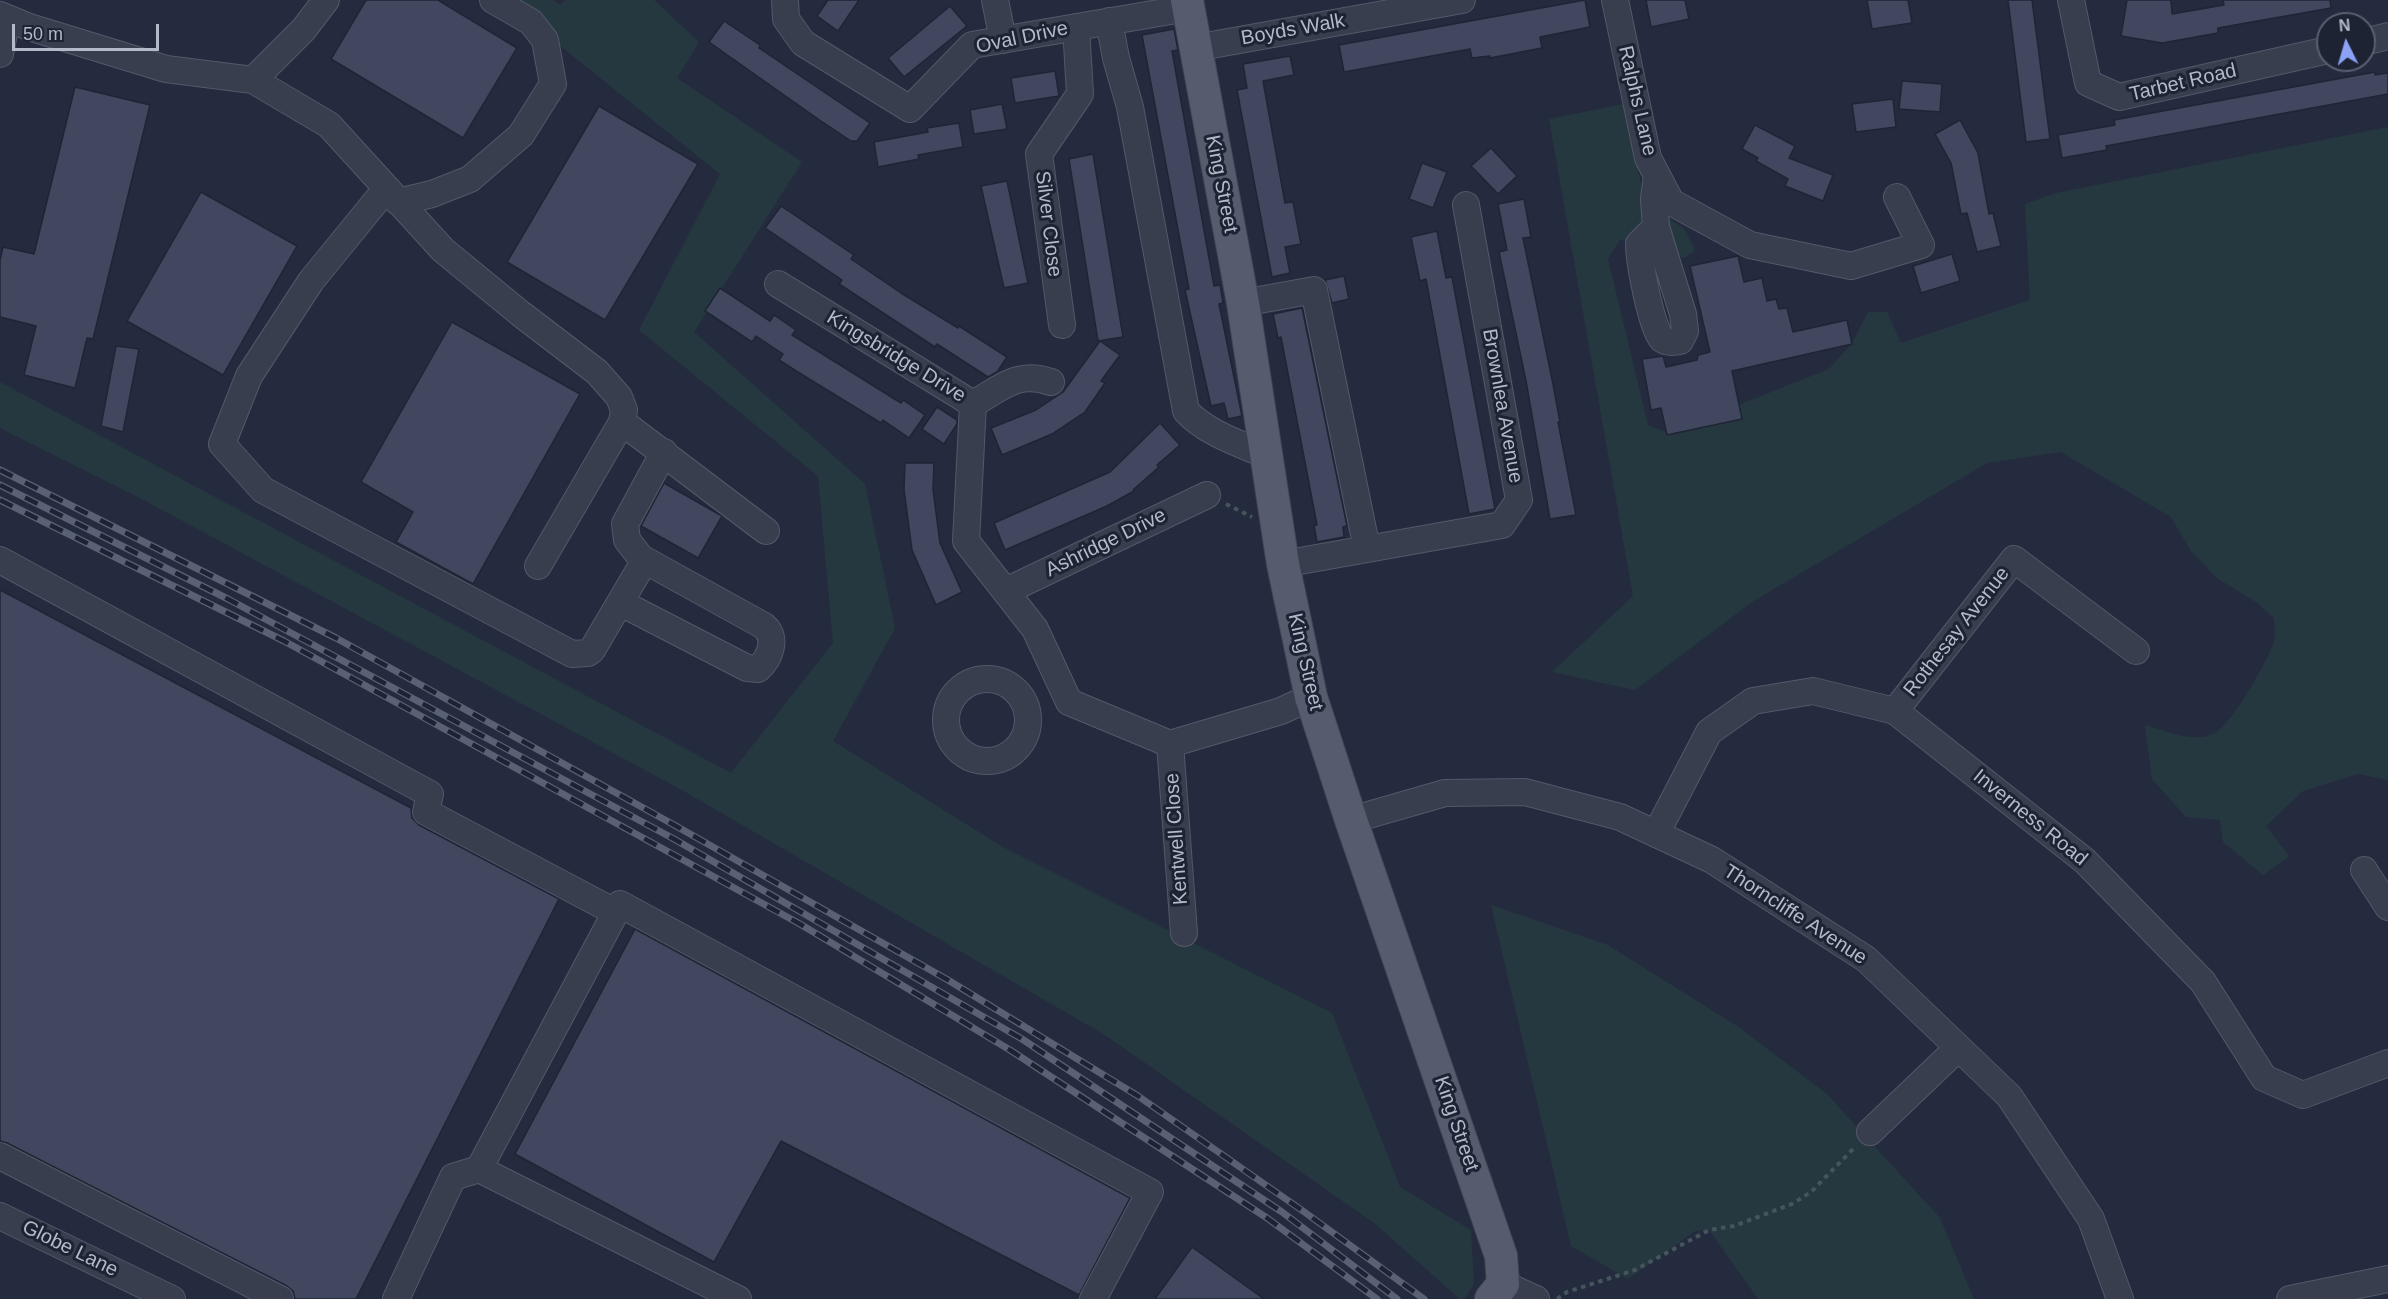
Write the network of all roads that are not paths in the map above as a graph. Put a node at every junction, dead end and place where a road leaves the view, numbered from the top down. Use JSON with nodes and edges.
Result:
{"nodes":[{"id":1,"x":326,"y":0,"type":"edge"},
{"id":2,"x":493,"y":0,"type":"edge"},
{"id":3,"x":785,"y":0,"type":"edge"},
{"id":4,"x":995,"y":0,"type":"edge"},
{"id":5,"x":1462,"y":0,"type":"edge"},
{"id":6,"x":1615,"y":0,"type":"edge"},
{"id":7,"x":2071,"y":0,"type":"edge"},
{"id":8,"x":1187,"y":4,"type":"edge"},
{"id":9,"x":4,"y":17,"type":"edge"},
{"id":10,"x":1109,"y":21,"type":"junction"},
{"id":11,"x":1076,"y":27,"type":"junction"},
{"id":12,"x":1002,"y":40,"type":"junction"},
{"id":13,"x":1195,"y":48,"type":"junction"},
{"id":14,"x":2316,"y":53,"type":"edge"},
{"id":15,"x":0,"y":54,"type":"edge"},
{"id":16,"x":253,"y":80,"type":"junction"},
{"id":17,"x":1657,"y":176,"type":"junction"},
{"id":18,"x":392,"y":195,"type":"junction"},
{"id":19,"x":1897,"y":197,"type":"dead end"},
{"id":20,"x":1466,"y":205,"type":"dead end"},
{"id":21,"x":1656,"y":227,"type":"dead end"},
{"id":22,"x":778,"y":284,"type":"dead end"},
{"id":23,"x":1243,"y":303,"type":"junction"},
{"id":24,"x":1062,"y":325,"type":"dead end"},
{"id":25,"x":1051,"y":382,"type":"dead end"},
{"id":26,"x":973,"y":404,"type":"junction"},
{"id":27,"x":622,"y":422,"type":"junction"},
{"id":28,"x":663,"y":452,"type":"junction"},
{"id":29,"x":1268,"y":456,"type":"junction"},
{"id":30,"x":1207,"y":495,"type":"road end"},
{"id":31,"x":766,"y":531,"type":"dead end"},
{"id":32,"x":1367,"y":549,"type":"junction"},
{"id":33,"x":0,"y":560,"type":"edge"},
{"id":34,"x":645,"y":560,"type":"junction"},
{"id":35,"x":1283,"y":564,"type":"junction"},
{"id":36,"x":538,"y":566,"type":"dead end"},
{"id":37,"x":1006,"y":591,"type":"junction"},
{"id":38,"x":621,"y":603,"type":"junction"},
{"id":39,"x":2136,"y":651,"type":"dead end"},
{"id":40,"x":1062,"y":686,"type":"junction"},
{"id":41,"x":1021,"y":696,"type":"dead end"},
{"id":42,"x":1311,"y":697,"type":"junction"},
{"id":43,"x":1895,"y":711,"type":"junction"},
{"id":44,"x":1170,"y":744,"type":"junction"},
{"id":45,"x":1351,"y":820,"type":"junction"},
{"id":46,"x":1656,"y":834,"type":"junction"},
{"id":47,"x":2364,"y":870,"type":"dead end"},
{"id":48,"x":2388,"y":907,"type":"edge"},
{"id":49,"x":615,"y":912,"type":"junction"},
{"id":50,"x":1184,"y":933,"type":"dead end"},
{"id":51,"x":1958,"y":1048,"type":"junction"},
{"id":52,"x":2388,"y":1063,"type":"edge"},
{"id":53,"x":1870,"y":1132,"type":"road end"},
{"id":54,"x":0,"y":1156,"type":"edge"},
{"id":55,"x":479,"y":1169,"type":"junction"},
{"id":56,"x":0,"y":1215,"type":"edge"},
{"id":57,"x":2388,"y":1279,"type":"edge"},
{"id":58,"x":1497,"y":1291,"type":"edge"},
{"id":59,"x":172,"y":1299,"type":"edge"},
{"id":60,"x":280,"y":1299,"type":"edge"},
{"id":61,"x":396,"y":1299,"type":"edge"},
{"id":62,"x":738,"y":1299,"type":"edge"},
{"id":63,"x":1093,"y":1299,"type":"edge"},
{"id":64,"x":1536,"y":1299,"type":"edge"},
{"id":65,"x":2120,"y":1299,"type":"edge"},
{"id":66,"x":2290,"y":1299,"type":"edge"}],
"edges":[{"from":1,"to":16,"type":"street"},
{"from":2,"to":18,"type":"street"},
{"from":3,"to":12,"type":"street","name":"Oval Drive"},
{"from":4,"to":12,"type":"street"},
{"from":5,"to":13,"type":"street","name":"Boyds Walk"},
{"from":6,"to":17,"type":"street","name":"Ralphs Lane"},
{"from":7,"to":14,"type":"street","name":"Tarbet Road"},
{"from":8,"to":10,"type":"street","name":"Oval Drive"},
{"from":8,"to":13,"type":"main road","name":"King Street"},
{"from":9,"to":15,"type":"street"},
{"from":9,"to":16,"type":"street"},
{"from":10,"to":11,"type":"street","name":"Oval Drive"},
{"from":10,"to":29,"type":"street"},
{"from":11,"to":12,"type":"street","name":"Oval Drive"},
{"from":11,"to":24,"type":"street","name":"Silver Close"},
{"from":13,"to":23,"type":"main road","name":"King Street"},
{"from":16,"to":18,"type":"street"},
{"from":17,"to":19,"type":"street","name":"Ralphs Lane"},
{"from":17,"to":21,"type":"street"},
{"from":18,"to":27,"type":"street"},
{"from":18,"to":38,"type":"street"},
{"from":20,"to":32,"type":"street","name":"Brownlea Avenue"},
{"from":22,"to":26,"type":"street","name":"Kingsbridge Drive"},
{"from":23,"to":29,"type":"main road","name":"King Street"},
{"from":23,"to":32,"type":"street"},
{"from":25,"to":26,"type":"street"},
{"from":26,"to":37,"type":"street","name":"Kingsbridge Drive"},
{"from":27,"to":28,"type":"street"},
{"from":27,"to":36,"type":"street"},
{"from":28,"to":31,"type":"street"},
{"from":28,"to":34,"type":"street"},
{"from":29,"to":35,"type":"main road","name":"King Street"},
{"from":30,"to":37,"type":"street","name":"Ashridge Drive"},
{"from":32,"to":35,"type":"street","name":"Brownlea Avenue"},
{"from":33,"to":49,"type":"street"},
{"from":34,"to":38,"type":"street"},
{"from":34,"to":38,"type":"street"},
{"from":35,"to":42,"type":"main road","name":"King Street"},
{"from":37,"to":40,"type":"street","name":"Kingsbridge Drive"},
{"from":39,"to":43,"type":"street","name":"Rothesay Avenue"},
{"from":40,"to":41,"type":"street"},
{"from":40,"to":44,"type":"street","name":"Kingsbridge Drive"},
{"from":42,"to":44,"type":"street"},
{"from":42,"to":45,"type":"main road","name":"King Street"},
{"from":43,"to":46,"type":"street","name":"Inverness Road"},
{"from":43,"to":52,"type":"street","name":"Inverness Road"},
{"from":44,"to":50,"type":"street","name":"Kentwell Close"},
{"from":45,"to":46,"type":"street","name":"Thorncliffe Avenue"},
{"from":45,"to":58,"type":"main road","name":"King Street"},
{"from":46,"to":51,"type":"street","name":"Thorncliffe Avenue"},
{"from":47,"to":48,"type":"street"},
{"from":49,"to":55,"type":"street"},
{"from":49,"to":63,"type":"street"},
{"from":51,"to":53,"type":"street"},
{"from":51,"to":65,"type":"street","name":"Thorncliffe Avenue"},
{"from":54,"to":60,"type":"street"},
{"from":55,"to":61,"type":"street"},
{"from":55,"to":62,"type":"street"},
{"from":56,"to":59,"type":"street","name":"Globe Lane"},
{"from":57,"to":66,"type":"street"},
{"from":58,"to":64,"type":"street"}]}
